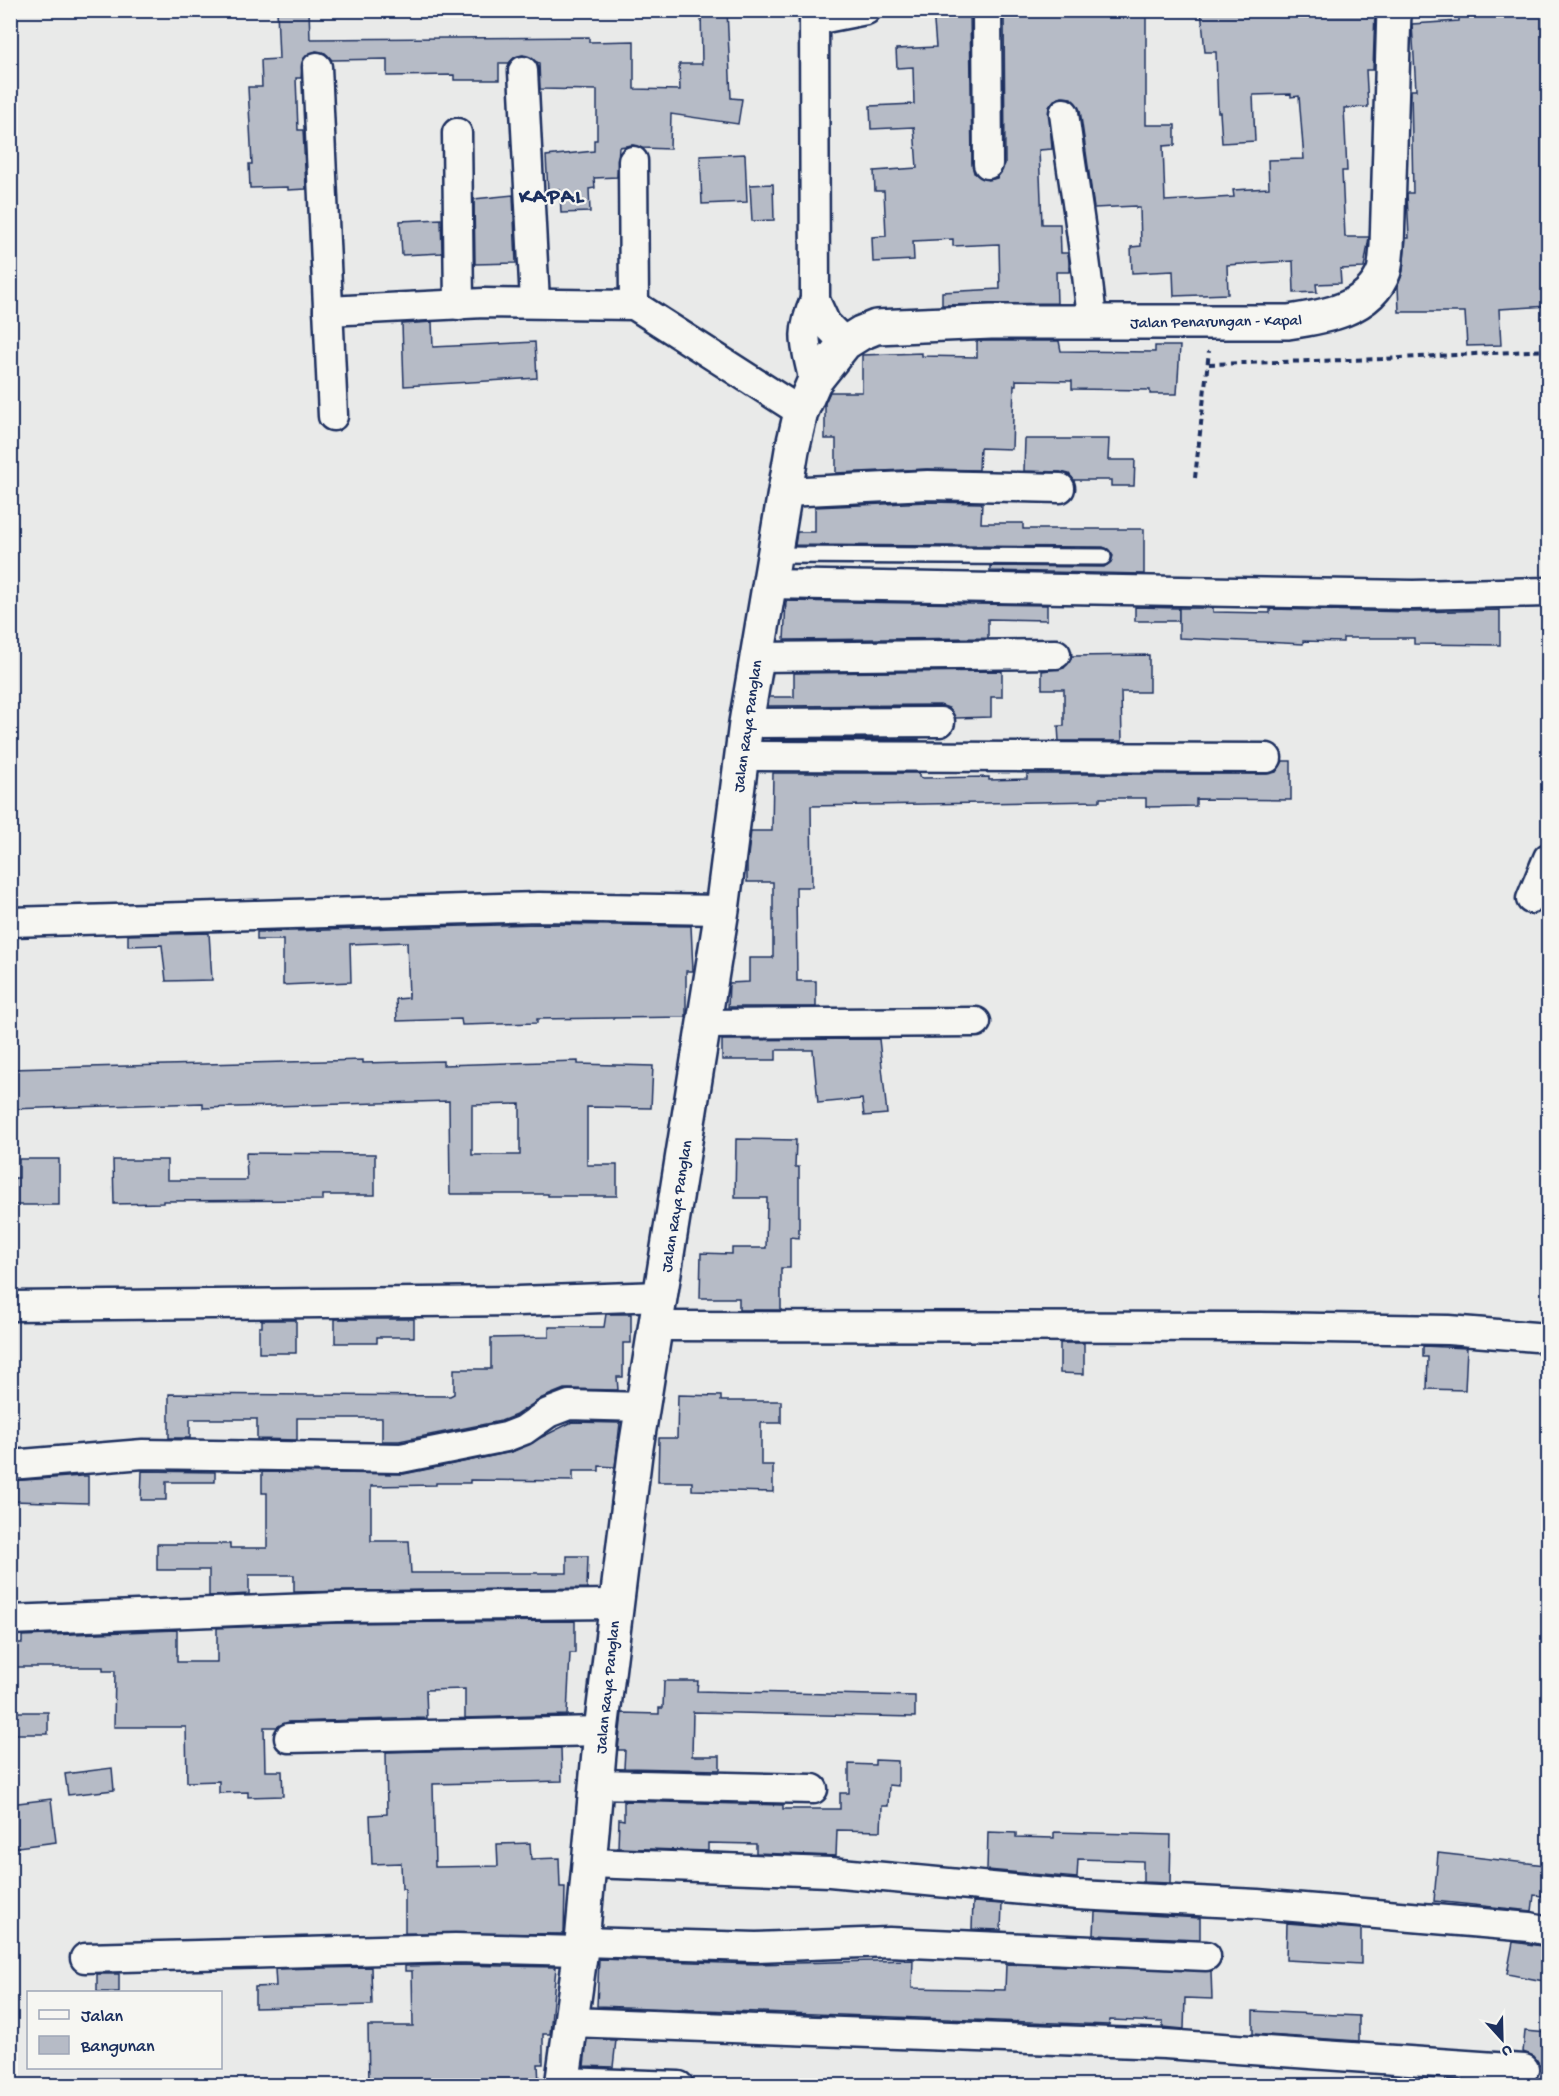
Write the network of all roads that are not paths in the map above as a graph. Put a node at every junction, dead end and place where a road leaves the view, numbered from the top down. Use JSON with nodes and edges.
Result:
{"nodes":[{"id":1,"x":866,"y":10,"type":"edge"},
{"id":2,"x":987,"y":10,"type":"edge"},
{"id":3,"x":1394,"y":10,"type":"edge"},
{"id":4,"x":814,"y":16,"type":"edge"},
{"id":5,"x":317,"y":67,"type":"dead end"},
{"id":6,"x":523,"y":71,"type":"dead end"},
{"id":7,"x":1064,"y":113,"type":"dead end"},
{"id":8,"x":457,"y":133,"type":"dead end"},
{"id":9,"x":633,"y":161,"type":"dead end"},
{"id":10,"x":988,"y":164,"type":"dead end"},
{"id":11,"x":815,"y":300,"type":"junction"},
{"id":12,"x":535,"y":302,"type":"junction"},
{"id":13,"x":459,"y":305,"type":"junction"},
{"id":14,"x":634,"y":305,"type":"junction"},
{"id":15,"x":328,"y":311,"type":"junction"},
{"id":16,"x":1092,"y":321,"type":"junction"},
{"id":17,"x":845,"y":343,"type":"junction"},
{"id":18,"x":814,"y":381,"type":"junction"},
{"id":19,"x":801,"y":412,"type":"junction"},
{"id":20,"x":333,"y":416,"type":"dead end"},
{"id":21,"x":1060,"y":488,"type":"dead end"},
{"id":22,"x":785,"y":492,"type":"junction"},
{"id":23,"x":1103,"y":557,"type":"dead end"},
{"id":24,"x":771,"y":569,"type":"junction"},
{"id":25,"x":1548,"y":592,"type":"edge"},
{"id":26,"x":1056,"y":654,"type":"dead end"},
{"id":27,"x":756,"y":657,"type":"junction"},
{"id":28,"x":940,"y":722,"type":"dead end"},
{"id":29,"x":746,"y":723,"type":"junction"},
{"id":30,"x":741,"y":756,"type":"junction"},
{"id":31,"x":1267,"y":758,"type":"dead end"},
{"id":32,"x":1548,"y":858,"type":"edge"},
{"id":33,"x":1531,"y":899,"type":"dead end"},
{"id":34,"x":722,"y":910,"type":"junction"},
{"id":35,"x":10,"y":922,"type":"edge"},
{"id":36,"x":976,"y":1022,"type":"dead end"},
{"id":37,"x":703,"y":1024,"type":"junction"},
{"id":38,"x":10,"y":1306,"type":"edge"},
{"id":39,"x":659,"y":1311,"type":"junction"},
{"id":40,"x":1548,"y":1338,"type":"edge"},
{"id":41,"x":642,"y":1407,"type":"junction"},
{"id":42,"x":10,"y":1465,"type":"edge"},
{"id":43,"x":615,"y":1604,"type":"junction"},
{"id":44,"x":10,"y":1620,"type":"edge"},
{"id":45,"x":601,"y":1731,"type":"junction"},
{"id":46,"x":289,"y":1738,"type":"dead end"},
{"id":47,"x":597,"y":1784,"type":"junction"},
{"id":48,"x":813,"y":1789,"type":"dead end"},
{"id":49,"x":590,"y":1863,"type":"junction"},
{"id":50,"x":1548,"y":1931,"type":"edge"},
{"id":51,"x":581,"y":1946,"type":"junction"},
{"id":52,"x":1206,"y":1956,"type":"dead end"},
{"id":53,"x":85,"y":1958,"type":"dead end"},
{"id":54,"x":571,"y":2022,"type":"junction"},
{"id":55,"x":1524,"y":2068,"type":"dead end"},
{"id":56,"x":562,"y":2084,"type":"edge"},
{"id":57,"x":679,"y":2085,"type":"edge"}],
"edges":[{"from":1,"to":4,"type":"street"},
{"from":2,"to":10,"type":"street"},
{"from":3,"to":16,"type":"street","name":"Jalan Penarungan - Kapal"},
{"from":4,"to":11,"type":"street"},
{"from":5,"to":15,"type":"street"},
{"from":6,"to":12,"type":"street"},
{"from":7,"to":16,"type":"street"},
{"from":8,"to":13,"type":"street"},
{"from":9,"to":14,"type":"street"},
{"from":11,"to":17,"type":"street"},
{"from":11,"to":18,"type":"street"},
{"from":12,"to":13,"type":"street"},
{"from":12,"to":14,"type":"street"},
{"from":13,"to":15,"type":"street"},
{"from":14,"to":19,"type":"street"},
{"from":15,"to":20,"type":"street"},
{"from":16,"to":17,"type":"street","name":"Jalan Penarungan - Kapal"},
{"from":17,"to":18,"type":"street","name":"Jalan Raya Panglan"},
{"from":18,"to":19,"type":"street","name":"Jalan Raya Panglan"},
{"from":19,"to":22,"type":"street","name":"Jalan Raya Panglan"},
{"from":21,"to":22,"type":"street"},
{"from":22,"to":24,"type":"street","name":"Jalan Raya Panglan"},
{"from":23,"to":24,"type":"lane"},
{"from":24,"to":25,"type":"street"},
{"from":24,"to":27,"type":"street","name":"Jalan Raya Panglan"},
{"from":26,"to":27,"type":"street"},
{"from":27,"to":29,"type":"street","name":"Jalan Raya Panglan"},
{"from":28,"to":29,"type":"street"},
{"from":29,"to":30,"type":"street","name":"Jalan Raya Panglan"},
{"from":30,"to":31,"type":"street"},
{"from":30,"to":34,"type":"street","name":"Jalan Raya Panglan"},
{"from":32,"to":33,"type":"street"},
{"from":34,"to":35,"type":"street"},
{"from":34,"to":37,"type":"street","name":"Jalan Raya Panglan"},
{"from":36,"to":37,"type":"street"},
{"from":37,"to":39,"type":"street","name":"Jalan Raya Panglan"},
{"from":38,"to":39,"type":"street"},
{"from":39,"to":40,"type":"street"},
{"from":39,"to":41,"type":"street","name":"Jalan Raya Panglan"},
{"from":41,"to":42,"type":"street"},
{"from":41,"to":43,"type":"street","name":"Jalan Raya Panglan"},
{"from":43,"to":44,"type":"street"},
{"from":43,"to":45,"type":"street","name":"Jalan Raya Panglan"},
{"from":45,"to":46,"type":"street"},
{"from":45,"to":47,"type":"street","name":"Jalan Raya Panglan"},
{"from":47,"to":48,"type":"street"},
{"from":47,"to":49,"type":"street","name":"Jalan Raya Panglan"},
{"from":49,"to":50,"type":"street"},
{"from":49,"to":51,"type":"street","name":"Jalan Raya Panglan"},
{"from":51,"to":52,"type":"street"},
{"from":51,"to":53,"type":"street"},
{"from":51,"to":54,"type":"street","name":"Jalan Raya Panglan"},
{"from":54,"to":55,"type":"street"},
{"from":54,"to":56,"type":"street","name":"Jalan Raya Panglan"},
{"from":56,"to":57,"type":"street"}]}
